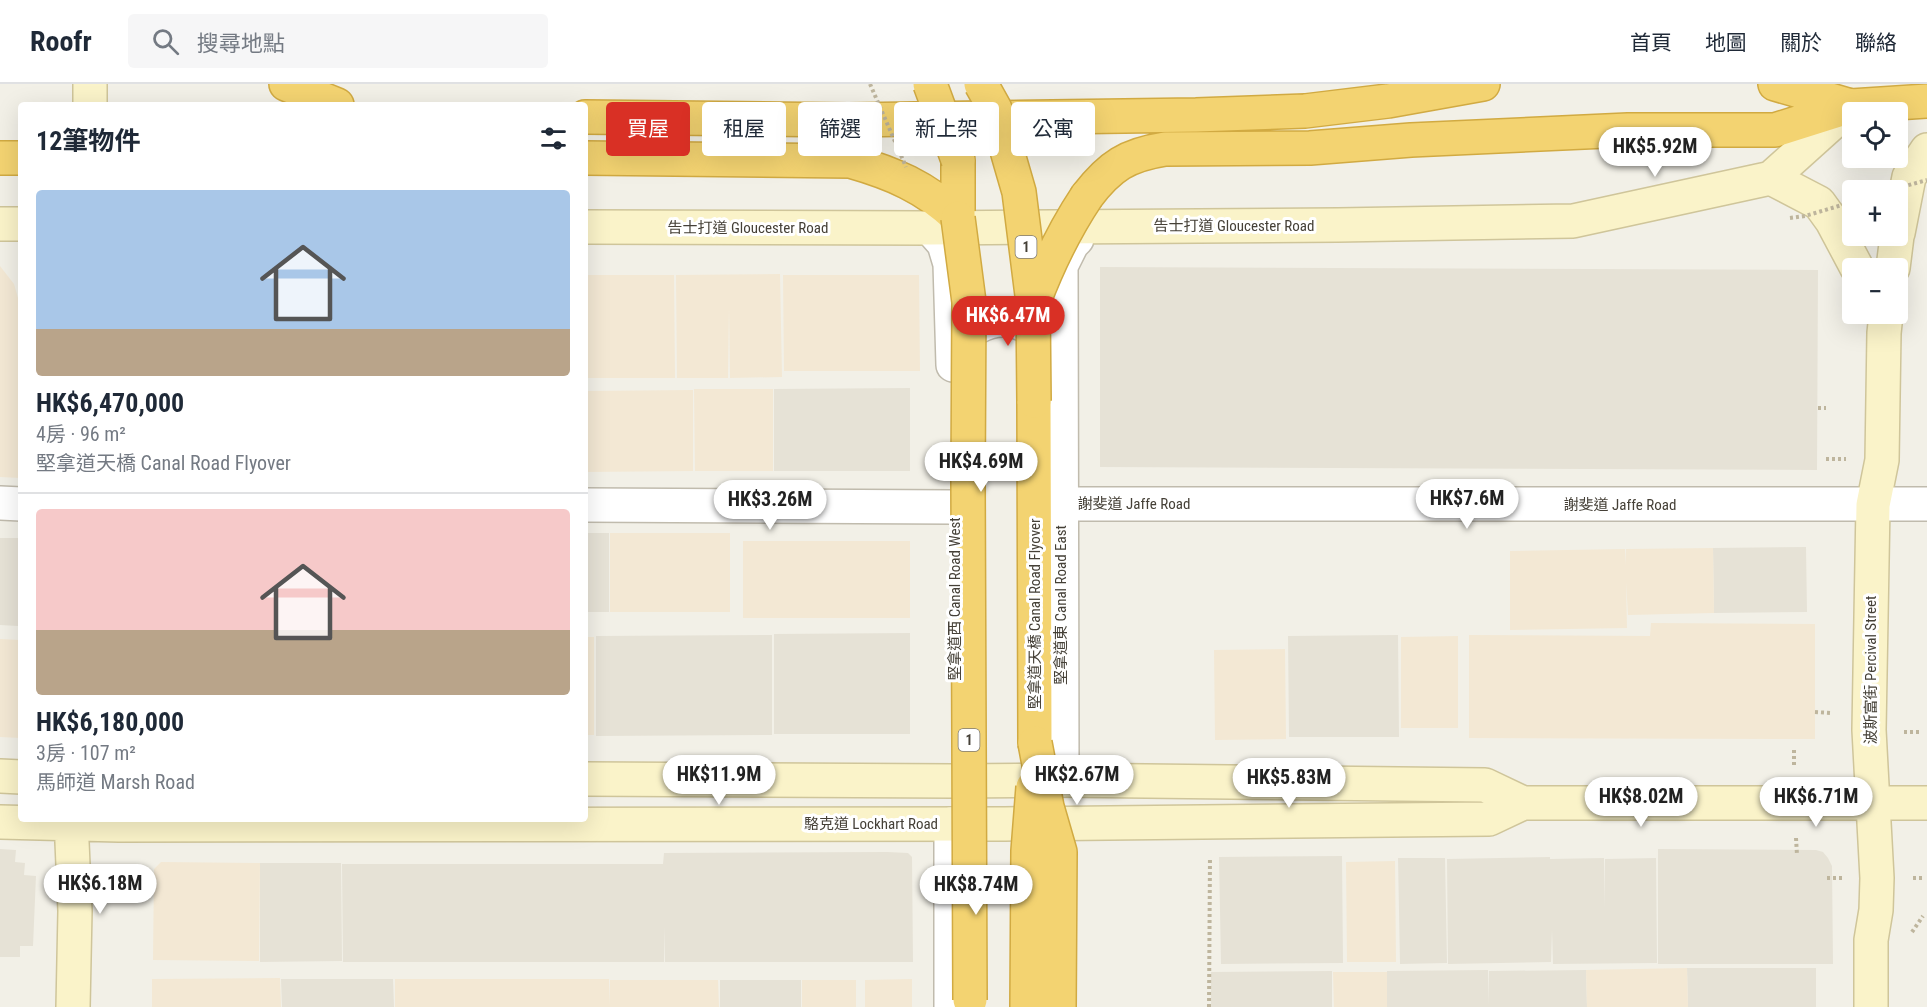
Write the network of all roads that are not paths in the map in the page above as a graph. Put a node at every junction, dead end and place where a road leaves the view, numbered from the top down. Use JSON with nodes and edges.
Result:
{"nodes":[{"id":1,"x":90,"y":84,"type":"edge"},
{"id":2,"x":286,"y":84,"type":"edge"},
{"id":3,"x":930,"y":84,"type":"edge"},
{"id":4,"x":981,"y":84,"type":"edge"},
{"id":5,"x":1483,"y":84,"type":"edge"},
{"id":6,"x":1775,"y":84,"type":"edge"},
{"id":7,"x":1927,"y":101,"type":"edge"},
{"id":8,"x":90,"y":102,"type":"edge"},
{"id":9,"x":330,"y":102,"type":"edge"},
{"id":10,"x":1908,"y":102,"type":"edge"},
{"id":11,"x":1842,"y":103,"type":"edge"},
{"id":12,"x":1842,"y":109,"type":"edge"},
{"id":13,"x":1842,"y":114,"type":"edge"},
{"id":14,"x":588,"y":117,"type":"edge"},
{"id":15,"x":1927,"y":150,"type":"edge"},
{"id":16,"x":0,"y":158,"type":"edge"},
{"id":17,"x":18,"y":158,"type":"edge"},
{"id":18,"x":588,"y":158,"type":"edge"},
{"id":19,"x":1771,"y":178,"type":"junction"},
{"id":20,"x":1908,"y":186,"type":"edge"},
{"id":21,"x":944,"y":223,"type":"junction"},
{"id":22,"x":0,"y":224,"type":"edge"},
{"id":23,"x":18,"y":224,"type":"edge"},
{"id":24,"x":1092,"y":226,"type":"junction"},
{"id":25,"x":588,"y":227,"type":"edge"},
{"id":26,"x":1852,"y":258,"type":"edge"},
{"id":27,"x":1033,"y":303,"type":"junction"},
{"id":28,"x":1882,"y":324,"type":"edge"},
{"id":29,"x":953,"y":345,"type":"junction"},
{"id":30,"x":1060,"y":357,"type":"junction"},
{"id":31,"x":0,"y":503,"type":"edge"},
{"id":32,"x":18,"y":504,"type":"edge"},
{"id":33,"x":1061,"y":504,"type":"junction"},
{"id":34,"x":1927,"y":504,"type":"edge"},
{"id":35,"x":1873,"y":505,"type":"junction"},
{"id":36,"x":588,"y":506,"type":"edge"},
{"id":37,"x":955,"y":507,"type":"junction"},
{"id":38,"x":1035,"y":743,"type":"junction"},
{"id":39,"x":0,"y":776,"type":"edge"},
{"id":40,"x":18,"y":777,"type":"edge"},
{"id":41,"x":588,"y":780,"type":"edge"},
{"id":42,"x":1062,"y":780,"type":"junction"},
{"id":43,"x":953,"y":781,"type":"junction"},
{"id":44,"x":1523,"y":802,"type":"junction"},
{"id":45,"x":1927,"y":802,"type":"edge"},
{"id":46,"x":1873,"y":803,"type":"junction"},
{"id":47,"x":0,"y":822,"type":"edge"},
{"id":48,"x":18,"y":822,"type":"edge"},
{"id":49,"x":71,"y":822,"type":"edge"},
{"id":50,"x":364,"y":822,"type":"edge"},
{"id":51,"x":951,"y":824,"type":"junction"},
{"id":52,"x":1063,"y":824,"type":"junction"},
{"id":53,"x":73,"y":1007,"type":"edge"},
{"id":54,"x":951,"y":1007,"type":"edge"},
{"id":55,"x":970,"y":1007,"type":"edge"},
{"id":56,"x":1027,"y":1007,"type":"edge"},
{"id":57,"x":1061,"y":1007,"type":"edge"},
{"id":58,"x":1870,"y":1007,"type":"edge"}],
"edges":[{"from":1,"to":8,"type":"street"},
{"from":2,"to":9,"type":"highway"},
{"from":3,"to":21,"type":"highway","number":"1","bridge":true},
{"from":4,"to":27,"type":"highway","name":"堅拿道天橋 Canal Road Flyover","number":"1","bridge":true},
{"from":5,"to":14,"type":"highway"},
{"from":6,"to":11,"type":"highway"},
{"from":7,"to":10,"type":"highway"},
{"from":12,"to":27,"type":"highway","bridge":true},
{"from":13,"to":19,"type":"street","name":"告士打道 Gloucester Road"},
{"from":15,"to":20,"type":"street"},
{"from":16,"to":17,"type":"highway"},
{"from":18,"to":21,"type":"highway"},
{"from":19,"to":24,"type":"street","name":"告士打道 Gloucester Road"},
{"from":19,"to":26,"type":"street"},
{"from":21,"to":24,"type":"street","name":"告士打道 Gloucester Road"},
{"from":21,"to":25,"type":"street","name":"告士打道 Gloucester Road"},
{"from":21,"to":29,"type":"street","name":"堅拿道西 Canal Road West"},
{"from":21,"to":55,"type":"highway","number":"1","bridge":true},
{"from":22,"to":23,"type":"street"},
{"from":24,"to":30,"type":"street","name":"堅拿道東 Canal Road East"},
{"from":27,"to":38,"type":"highway","name":"堅拿道天橋 Canal Road Flyover","number":"1","bridge":true},
{"from":28,"to":35,"type":"street","name":"波斯富街 Percival Street"},
{"from":29,"to":30,"type":"street"},
{"from":29,"to":37,"type":"street","name":"堅拿道西 Canal Road West"},
{"from":30,"to":33,"type":"street","name":"堅拿道東 Canal Road East"},
{"from":31,"to":32,"type":"street"},
{"from":33,"to":35,"type":"street","name":"謝斐道 Jaffe Road"},
{"from":33,"to":42,"type":"street","name":"堅拿道東 Canal Road East"},
{"from":34,"to":35,"type":"street","name":"謝斐道 Jaffe Road"},
{"from":35,"to":46,"type":"street","name":"波斯富街 Percival Street"},
{"from":36,"to":37,"type":"street"},
{"from":37,"to":43,"type":"street","name":"堅拿道西 Canal Road West"},
{"from":38,"to":56,"type":"highway","name":"堅拿道天橋 Canal Road Flyover","number":"1","bridge":true},
{"from":38,"to":57,"type":"highway","bridge":true},
{"from":39,"to":40,"type":"street"},
{"from":41,"to":43,"type":"street","name":"駱克道 Lockhart Road"},
{"from":42,"to":43,"type":"street","name":"駱克道 Lockhart Road"},
{"from":42,"to":44,"type":"street","name":"駱克道 Lockhart Road"},
{"from":44,"to":46,"type":"street","name":"駱克道 Lockhart Road"},
{"from":44,"to":52,"type":"street","name":"駱克道 Lockhart Road"},
{"from":45,"to":46,"type":"street","name":"駱克道 Lockhart Road"},
{"from":46,"to":58,"type":"street","name":"波斯富街 Percival Street"},
{"from":47,"to":48,"type":"street","name":"駱克道 Lockhart Road"},
{"from":49,"to":53,"type":"street"},
{"from":50,"to":51,"type":"street","name":"駱克道 Lockhart Road"},
{"from":51,"to":52,"type":"street","name":"駱克道 Lockhart Road"},
{"from":51,"to":54,"type":"street"},
{"from":52,"to":57,"type":"street"}]}
